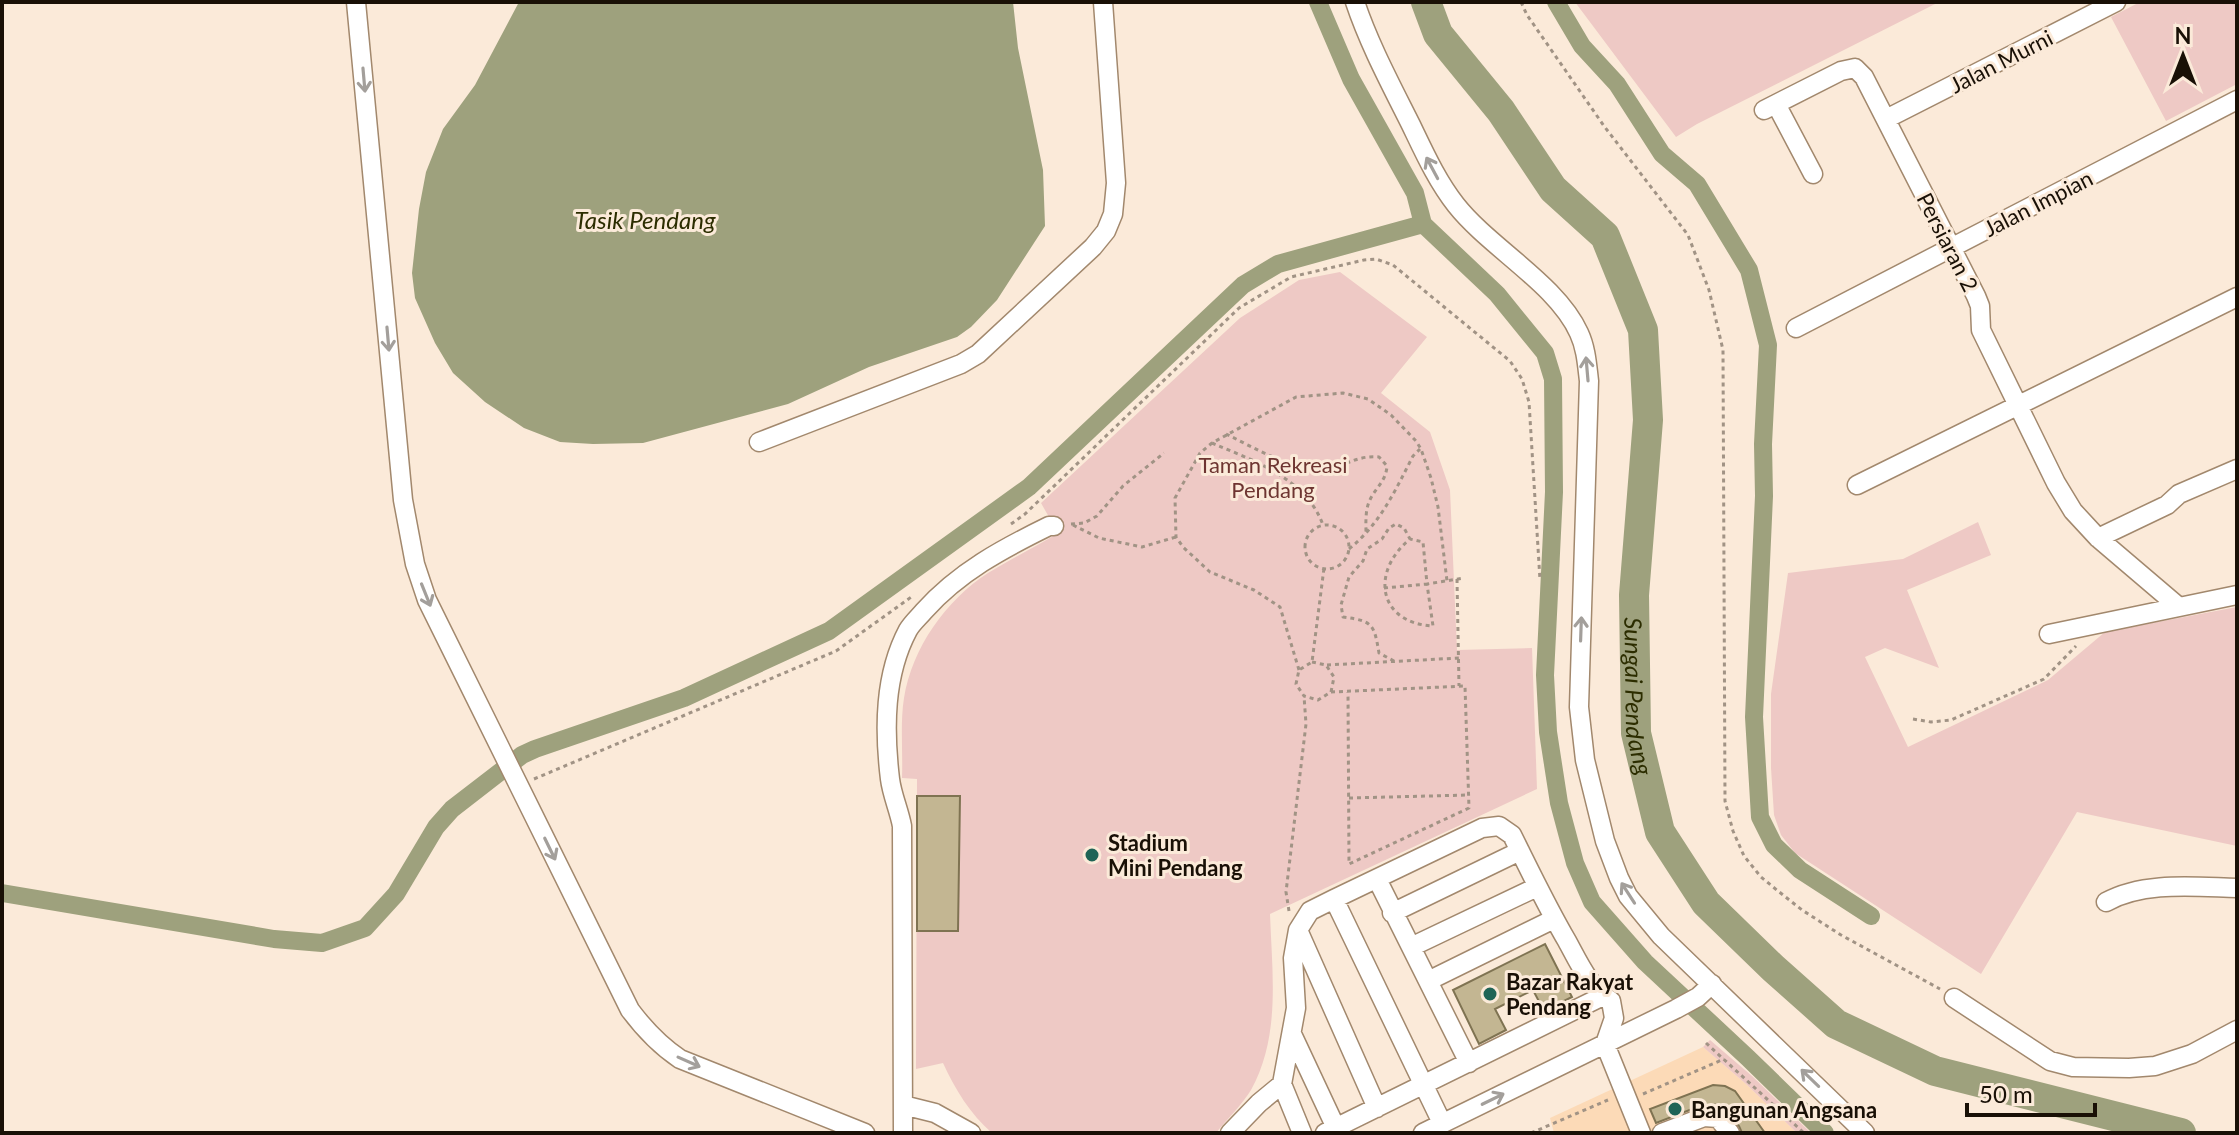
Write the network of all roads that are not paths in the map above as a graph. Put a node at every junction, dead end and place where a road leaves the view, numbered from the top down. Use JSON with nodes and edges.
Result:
{"nodes":[{"id":1,"x":356,"y":2,"type":"edge"},
{"id":2,"x":1103,"y":2,"type":"edge"},
{"id":3,"x":1355,"y":2,"type":"edge"},
{"id":4,"x":2116,"y":2,"type":"edge"},
{"id":5,"x":2237,"y":100,"type":"edge"},
{"id":6,"x":1886,"y":119,"type":"junction"},
{"id":7,"x":1813,"y":174,"type":"dead end"},
{"id":8,"x":1952,"y":248,"type":"junction"},
{"id":9,"x":2237,"y":297,"type":"edge"},
{"id":10,"x":1796,"y":328,"type":"dead end"},
{"id":11,"x":2018,"y":405,"type":"junction"},
{"id":12,"x":759,"y":442,"type":"dead end"},
{"id":13,"x":2237,"y":469,"type":"edge"},
{"id":14,"x":1857,"y":485,"type":"dead end"},
{"id":15,"x":1063,"y":525,"type":"road end"},
{"id":16,"x":2098,"y":538,"type":"junction"},
{"id":17,"x":2237,"y":595,"type":"edge"},
{"id":18,"x":2179,"y":607,"type":"junction"},
{"id":19,"x":2049,"y":634,"type":"dead end"},
{"id":20,"x":1520,"y":851,"type":"junction"},
{"id":21,"x":1377,"y":879,"type":"junction"},
{"id":22,"x":1537,"y":887,"type":"junction"},
{"id":23,"x":2237,"y":888,"type":"edge"},
{"id":24,"x":1334,"y":899,"type":"junction"},
{"id":25,"x":2106,"y":902,"type":"dead end"},
{"id":26,"x":1392,"y":913,"type":"junction"},
{"id":27,"x":1554,"y":919,"type":"junction"},
{"id":28,"x":1298,"y":930,"type":"junction"},
{"id":29,"x":1411,"y":947,"type":"junction"},
{"id":30,"x":1428,"y":981,"type":"junction"},
{"id":31,"x":1705,"y":990,"type":"junction"},
{"id":32,"x":1603,"y":996,"type":"junction"},
{"id":33,"x":1954,"y":998,"type":"road end"},
{"id":34,"x":2237,"y":1030,"type":"edge"},
{"id":35,"x":1292,"y":1034,"type":"junction"},
{"id":36,"x":1605,"y":1044,"type":"junction"},
{"id":37,"x":1469,"y":1063,"type":"junction"},
{"id":38,"x":1282,"y":1084,"type":"junction"},
{"id":39,"x":1425,"y":1085,"type":"junction"},
{"id":40,"x":903,"y":1105,"type":"junction"},
{"id":41,"x":1377,"y":1108,"type":"junction"},
{"id":42,"x":1442,"y":1123,"type":"junction"},
{"id":43,"x":1331,"y":1130,"type":"edge"},
{"id":44,"x":865,"y":1133,"type":"edge"},
{"id":45,"x":903,"y":1133,"type":"edge"},
{"id":46,"x":971,"y":1133,"type":"edge"},
{"id":47,"x":1230,"y":1133,"type":"edge"},
{"id":48,"x":1302,"y":1133,"type":"edge"},
{"id":49,"x":1423,"y":1133,"type":"edge"},
{"id":50,"x":1641,"y":1133,"type":"edge"},
{"id":51,"x":1662,"y":1133,"type":"edge"},
{"id":52,"x":1730,"y":1133,"type":"edge"},
{"id":53,"x":1865,"y":1133,"type":"edge"}],
"edges":[{"from":1,"to":44,"type":"street","one_way":true},
{"from":2,"to":12,"type":"street"},
{"from":31,"to":3,"type":"street","one_way":true},
{"from":4,"to":6,"type":"street","name":"Jalan Murni"},
{"from":5,"to":8,"type":"street","name":"Jalan Impian"},
{"from":6,"to":7,"type":"street","name":"Persiaran 2"},
{"from":6,"to":8,"type":"street","name":"Persiaran 2"},
{"from":8,"to":10,"type":"street","name":"Jalan Impian"},
{"from":8,"to":11,"type":"street","name":"Persiaran 2"},
{"from":9,"to":11,"type":"street"},
{"from":11,"to":14,"type":"street"},
{"from":11,"to":16,"type":"street","name":"Persiaran 2"},
{"from":13,"to":16,"type":"street"},
{"from":15,"to":40,"type":"street"},
{"from":16,"to":18,"type":"street","name":"Persiaran 2"},
{"from":17,"to":18,"type":"street"},
{"from":18,"to":19,"type":"street"},
{"from":20,"to":21,"type":"street"},
{"from":20,"to":22,"type":"street"},
{"from":20,"to":26,"type":"street"},
{"from":21,"to":24,"type":"street"},
{"from":21,"to":26,"type":"street"},
{"from":22,"to":27,"type":"street"},
{"from":22,"to":29,"type":"street"},
{"from":23,"to":25,"type":"street"},
{"from":24,"to":28,"type":"street"},
{"from":24,"to":39,"type":"street"},
{"from":26,"to":29,"type":"street"},
{"from":27,"to":30,"type":"street"},
{"from":27,"to":32,"type":"street"},
{"from":28,"to":35,"type":"street"},
{"from":28,"to":41,"type":"street"},
{"from":29,"to":30,"type":"street"},
{"from":30,"to":37,"type":"street"},
{"from":31,"to":36,"type":"street"},
{"from":53,"to":31,"type":"street","one_way":true},
{"from":32,"to":36,"type":"street"},
{"from":32,"to":37,"type":"street"},
{"from":33,"to":34,"type":"street"},
{"from":35,"to":38,"type":"street"},
{"from":35,"to":43,"type":"street"},
{"from":42,"to":36,"type":"street","one_way":true},
{"from":36,"to":50,"type":"street"},
{"from":37,"to":39,"type":"street"},
{"from":38,"to":47,"type":"street"},
{"from":38,"to":48,"type":"street"},
{"from":39,"to":41,"type":"street"},
{"from":39,"to":42,"type":"street"},
{"from":40,"to":45,"type":"street"},
{"from":40,"to":46,"type":"street"},
{"from":41,"to":43,"type":"street"},
{"from":42,"to":49,"type":"street"},
{"from":51,"to":52,"type":"street"}]}
